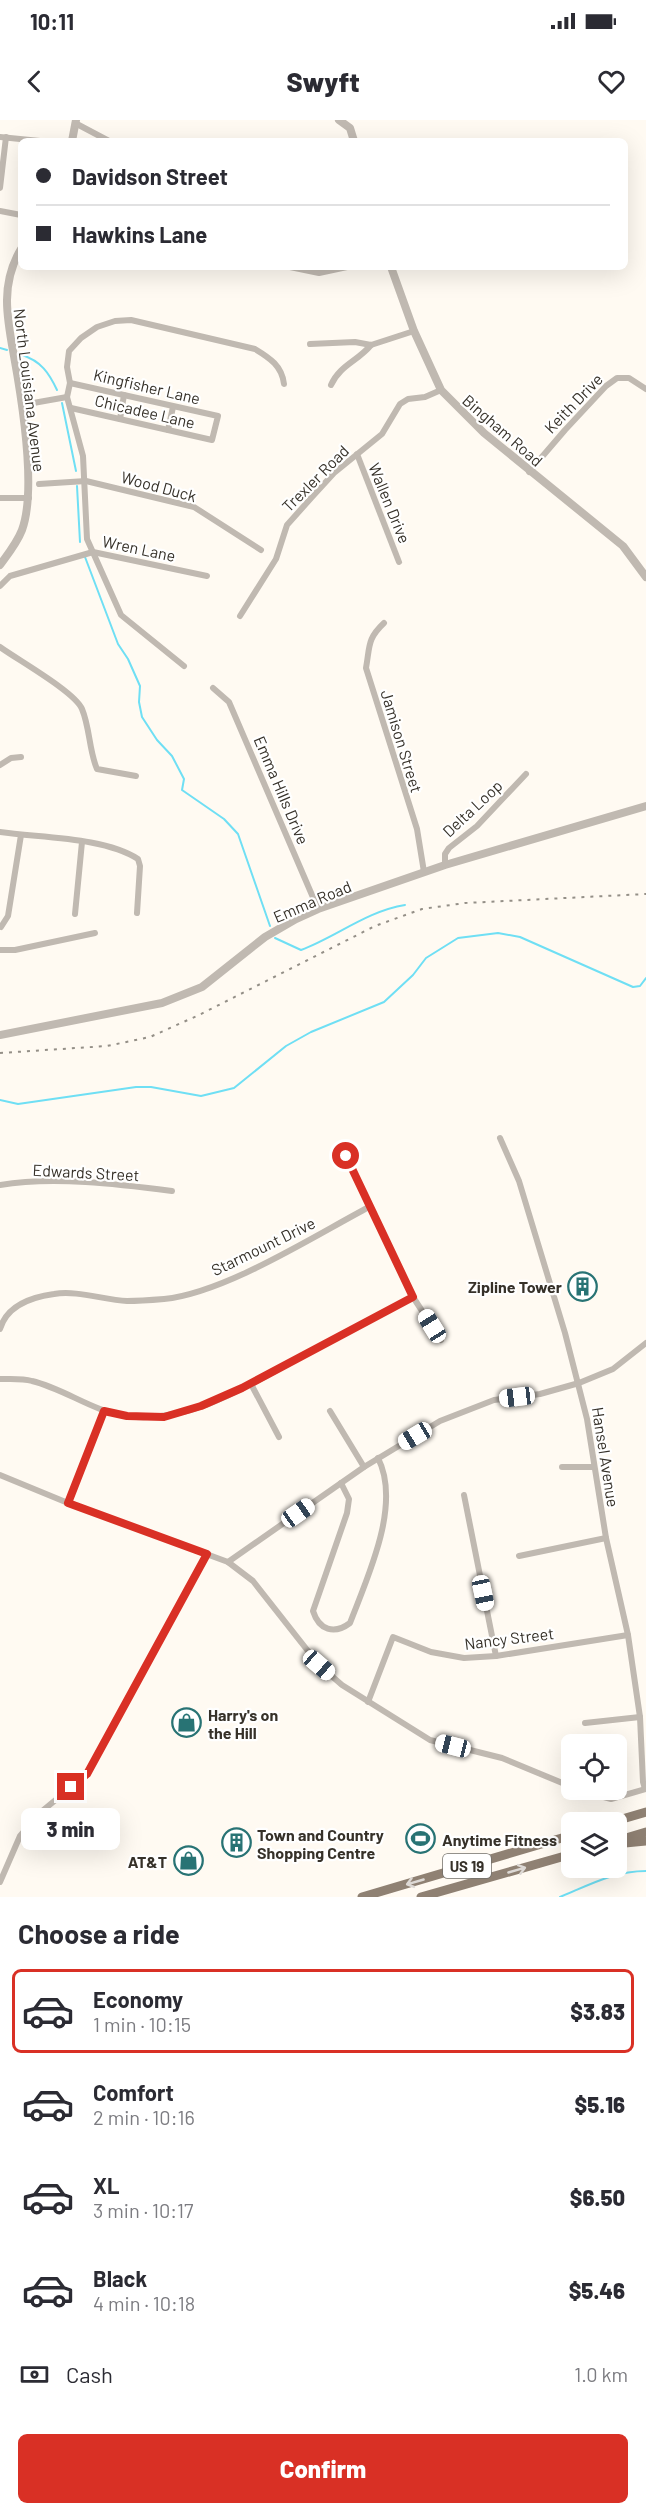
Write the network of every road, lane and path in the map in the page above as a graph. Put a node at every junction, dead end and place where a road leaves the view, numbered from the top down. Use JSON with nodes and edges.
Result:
{"nodes":[{"id":1,"x":339,"y":120,"type":"edge"},
{"id":2,"x":76,"y":122,"type":"edge"},
{"id":3,"x":352,"y":124,"type":"edge"},
{"id":4,"x":3,"y":137,"type":"edge"},
{"id":5,"x":73,"y":138,"type":"edge"},
{"id":6,"x":104,"y":138,"type":"edge"},
{"id":7,"x":18,"y":139,"type":"edge"},
{"id":8,"x":0,"y":188,"type":"edge"},
{"id":9,"x":0,"y":211,"type":"edge"},
{"id":10,"x":18,"y":214,"type":"edge"},
{"id":11,"x":18,"y":255,"type":"edge"},
{"id":12,"x":304,"y":270,"type":"edge"},
{"id":13,"x":332,"y":270,"type":"edge"},
{"id":14,"x":392,"y":270,"type":"edge"},
{"id":15,"x":414,"y":331,"type":"junction"},
{"id":16,"x":310,"y":344,"type":"dead end"},
{"id":17,"x":371,"y":345,"type":"junction"},
{"id":18,"x":70,"y":383,"type":"junction"},
{"id":19,"x":285,"y":384,"type":"dead end"},
{"id":20,"x":331,"y":385,"type":"dead end"},
{"id":21,"x":646,"y":389,"type":"edge"},
{"id":22,"x":441,"y":390,"type":"junction"},
{"id":23,"x":124,"y":395,"type":"junction"},
{"id":24,"x":67,"y":397,"type":"junction"},
{"id":25,"x":22,"y":405,"type":"junction"},
{"id":26,"x":173,"y":406,"type":"junction"},
{"id":27,"x":72,"y":408,"type":"junction"},
{"id":28,"x":120,"y":419,"type":"junction"},
{"id":29,"x":168,"y":430,"type":"junction"},
{"id":30,"x":212,"y":440,"type":"joint"},
{"id":31,"x":357,"y":454,"type":"junction"},
{"id":32,"x":530,"y":472,"type":"junction"},
{"id":33,"x":86,"y":481,"type":"junction"},
{"id":34,"x":39,"y":484,"type":"dead end"},
{"id":35,"x":0,"y":498,"type":"edge"},
{"id":36,"x":29,"y":498,"type":"junction"},
{"id":37,"x":261,"y":550,"type":"dead end"},
{"id":38,"x":93,"y":552,"type":"junction"},
{"id":39,"x":399,"y":561,"type":"dead end"},
{"id":40,"x":0,"y":565,"type":"edge"},
{"id":41,"x":207,"y":576,"type":"dead end"},
{"id":42,"x":646,"y":577,"type":"edge"},
{"id":43,"x":0,"y":586,"type":"edge"},
{"id":44,"x":240,"y":616,"type":"dead end"},
{"id":45,"x":384,"y":623,"type":"dead end"},
{"id":46,"x":0,"y":647,"type":"edge"},
{"id":47,"x":184,"y":666,"type":"dead end"},
{"id":48,"x":213,"y":688,"type":"dead end"},
{"id":49,"x":21,"y":757,"type":"dead end"},
{"id":50,"x":0,"y":765,"type":"edge"},
{"id":51,"x":526,"y":774,"type":"dead end"},
{"id":52,"x":136,"y":776,"type":"dead end"},
{"id":53,"x":646,"y":806,"type":"edge"},
{"id":54,"x":0,"y":832,"type":"edge"},
{"id":55,"x":21,"y":835,"type":"junction"},
{"id":56,"x":82,"y":842,"type":"junction"},
{"id":57,"x":445,"y":865,"type":"junction"},
{"id":58,"x":424,"y":872,"type":"junction"},
{"id":59,"x":318,"y":909,"type":"junction"},
{"id":60,"x":137,"y":913,"type":"dead end"},
{"id":61,"x":75,"y":914,"type":"dead end"},
{"id":62,"x":1,"y":927,"type":"edge"},
{"id":63,"x":95,"y":933,"type":"dead end"},
{"id":64,"x":0,"y":950,"type":"edge"},
{"id":65,"x":0,"y":1035,"type":"edge"},
{"id":66,"x":500,"y":1138,"type":"dead end"},
{"id":67,"x":346,"y":1156,"type":"dead end"},
{"id":68,"x":0,"y":1185,"type":"edge"},
{"id":69,"x":172,"y":1191,"type":"dead end"},
{"id":70,"x":369,"y":1207,"type":"junction"},
{"id":71,"x":413,"y":1297,"type":"junction"},
{"id":72,"x":0,"y":1329,"type":"edge"},
{"id":73,"x":441,"y":1340,"type":"dead end"},
{"id":74,"x":646,"y":1343,"type":"edge"},
{"id":75,"x":0,"y":1379,"type":"edge"},
{"id":76,"x":579,"y":1383,"type":"junction"},
{"id":77,"x":250,"y":1384,"type":"junction"},
{"id":78,"x":104,"y":1411,"type":"junction"},
{"id":79,"x":330,"y":1411,"type":"dead end"},
{"id":80,"x":279,"y":1437,"type":"dead end"},
{"id":81,"x":378,"y":1458,"type":"junction"},
{"id":82,"x":364,"y":1467,"type":"junction"},
{"id":83,"x":562,"y":1467,"type":"dead end"},
{"id":84,"x":594,"y":1467,"type":"junction"},
{"id":85,"x":0,"y":1475,"type":"edge"},
{"id":86,"x":341,"y":1483,"type":"junction"},
{"id":87,"x":464,"y":1495,"type":"dead end"},
{"id":88,"x":68,"y":1503,"type":"junction"},
{"id":89,"x":606,"y":1538,"type":"junction"},
{"id":90,"x":207,"y":1554,"type":"junction"},
{"id":91,"x":519,"y":1556,"type":"dead end"},
{"id":92,"x":228,"y":1562,"type":"junction"},
{"id":93,"x":628,"y":1635,"type":"junction"},
{"id":94,"x":496,"y":1656,"type":"junction"},
{"id":95,"x":368,"y":1702,"type":"junction"},
{"id":96,"x":640,"y":1717,"type":"junction"},
{"id":97,"x":585,"y":1723,"type":"dead end"},
{"id":98,"x":561,"y":1782,"type":"edge"},
{"id":99,"x":646,"y":1789,"type":"edge"},
{"id":100,"x":627,"y":1794,"type":"edge"},
{"id":101,"x":646,"y":1812,"type":"edge"},
{"id":102,"x":627,"y":1818,"type":"edge"},
{"id":103,"x":646,"y":1832,"type":"edge"},
{"id":104,"x":561,"y":1838,"type":"edge"},
{"id":105,"x":627,"y":1838,"type":"edge"},
{"id":106,"x":646,"y":1841,"type":"edge"},
{"id":107,"x":627,"y":1842,"type":"edge"},
{"id":108,"x":561,"y":1857,"type":"edge"},
{"id":109,"x":0,"y":1882,"type":"edge"},
{"id":110,"x":362,"y":1897,"type":"edge"},
{"id":111,"x":421,"y":1897,"type":"edge"}],
"edges":[{"from":1,"to":3,"type":"street"},
{"from":2,"to":5,"type":"street"},
{"from":2,"to":6,"type":"street"},
{"from":4,"to":7,"type":"street"},
{"from":4,"to":8,"type":"street"},
{"from":9,"to":10,"type":"street"},
{"from":11,"to":25,"type":"street","name":"North Louisiana Avenue"},
{"from":12,"to":13,"type":"street"},
{"from":14,"to":15,"type":"street","name":"Bingham Road"},
{"from":15,"to":17,"type":"street"},
{"from":15,"to":22,"type":"street","name":"Bingham Road"},
{"from":16,"to":17,"type":"street"},
{"from":17,"to":20,"type":"street"},
{"from":18,"to":19,"type":"street"},
{"from":18,"to":23,"type":"street","name":"Kingfisher Lane"},
{"from":18,"to":24,"type":"street"},
{"from":21,"to":32,"type":"street","name":"Keith Drive"},
{"from":22,"to":31,"type":"street","name":"Trexler Road"},
{"from":22,"to":32,"type":"street","name":"Bingham Road"},
{"from":23,"to":26,"type":"street","name":"Kingfisher Lane"},
{"from":23,"to":28,"type":"street"},
{"from":24,"to":25,"type":"street"},
{"from":24,"to":27,"type":"street"},
{"from":25,"to":36,"type":"street","name":"North Louisiana Avenue"},
{"from":26,"to":29,"type":"street"},
{"from":26,"to":30,"type":"street","name":"Kingfisher Lane"},
{"from":27,"to":28,"type":"street","name":"Chicadee Lane"},
{"from":27,"to":33,"type":"street"},
{"from":28,"to":29,"type":"street","name":"Chicadee Lane"},
{"from":29,"to":30,"type":"street","name":"Chicadee Lane"},
{"from":31,"to":39,"type":"street","name":"Wallen Drive"},
{"from":31,"to":44,"type":"street","name":"Trexler Road"},
{"from":32,"to":42,"type":"street","name":"Bingham Road"},
{"from":33,"to":34,"type":"street","name":"Wood Duck"},
{"from":33,"to":37,"type":"street","name":"Wood Duck"},
{"from":33,"to":38,"type":"street"},
{"from":35,"to":36,"type":"street"},
{"from":36,"to":40,"type":"street","name":"North Louisiana Avenue"},
{"from":38,"to":41,"type":"street","name":"Wren Lane"},
{"from":38,"to":43,"type":"street","name":"Wren Lane"},
{"from":38,"to":47,"type":"street"},
{"from":45,"to":58,"type":"street","name":"Jamison Street"},
{"from":46,"to":52,"type":"street"},
{"from":48,"to":59,"type":"street","name":"Emma Hills Drive"},
{"from":49,"to":50,"type":"street"},
{"from":51,"to":57,"type":"street","name":"Delta Loop"},
{"from":53,"to":57,"type":"street","name":"Emma Road"},
{"from":54,"to":55,"type":"street"},
{"from":55,"to":56,"type":"street"},
{"from":55,"to":62,"type":"street"},
{"from":56,"to":60,"type":"street"},
{"from":56,"to":61,"type":"street"},
{"from":57,"to":58,"type":"street","name":"Emma Road"},
{"from":58,"to":59,"type":"street","name":"Emma Road"},
{"from":59,"to":65,"type":"street","name":"Emma Road"},
{"from":63,"to":64,"type":"street"},
{"from":66,"to":76,"type":"street","name":"Hansel Avenue"},
{"from":67,"to":70,"type":"street"},
{"from":68,"to":69,"type":"street","name":"Edwards Street"},
{"from":70,"to":71,"type":"street"},
{"from":70,"to":72,"type":"street","name":"Starmount Drive"},
{"from":71,"to":73,"type":"street"},
{"from":71,"to":77,"type":"street"},
{"from":74,"to":76,"type":"street"},
{"from":75,"to":78,"type":"street"},
{"from":76,"to":81,"type":"street"},
{"from":76,"to":84,"type":"street","name":"Hansel Avenue"},
{"from":77,"to":78,"type":"street"},
{"from":77,"to":80,"type":"street"},
{"from":78,"to":88,"type":"street"},
{"from":79,"to":82,"type":"street"},
{"from":81,"to":82,"type":"street"},
{"from":81,"to":86,"type":"street"},
{"from":82,"to":86,"type":"street"},
{"from":83,"to":84,"type":"street"},
{"from":84,"to":89,"type":"street","name":"Hansel Avenue"},
{"from":85,"to":88,"type":"street"},
{"from":86,"to":92,"type":"street"},
{"from":87,"to":94,"type":"street"},
{"from":88,"to":90,"type":"street"},
{"from":89,"to":91,"type":"street"},
{"from":89,"to":93,"type":"street","name":"Hansel Avenue"},
{"from":90,"to":92,"type":"street"},
{"from":90,"to":109,"type":"street"},
{"from":92,"to":95,"type":"street"},
{"from":93,"to":94,"type":"street","name":"Nancy Street"},
{"from":93,"to":96,"type":"street","name":"Hansel Avenue"},
{"from":94,"to":95,"type":"street","name":"Nancy Street"},
{"from":95,"to":98,"type":"street"},
{"from":96,"to":97,"type":"street"},
{"from":96,"to":99,"type":"street","name":"Hansel Avenue"},
{"from":99,"to":100,"type":"street"},
{"from":101,"to":102,"type":"main road"},
{"from":103,"to":105,"type":"main road"},
{"from":104,"to":110,"type":"main road","number":"US 19","one_way":true},
{"from":106,"to":107,"type":"main road"},
{"from":111,"to":108,"type":"main road","number":"US 19","one_way":true}]}
